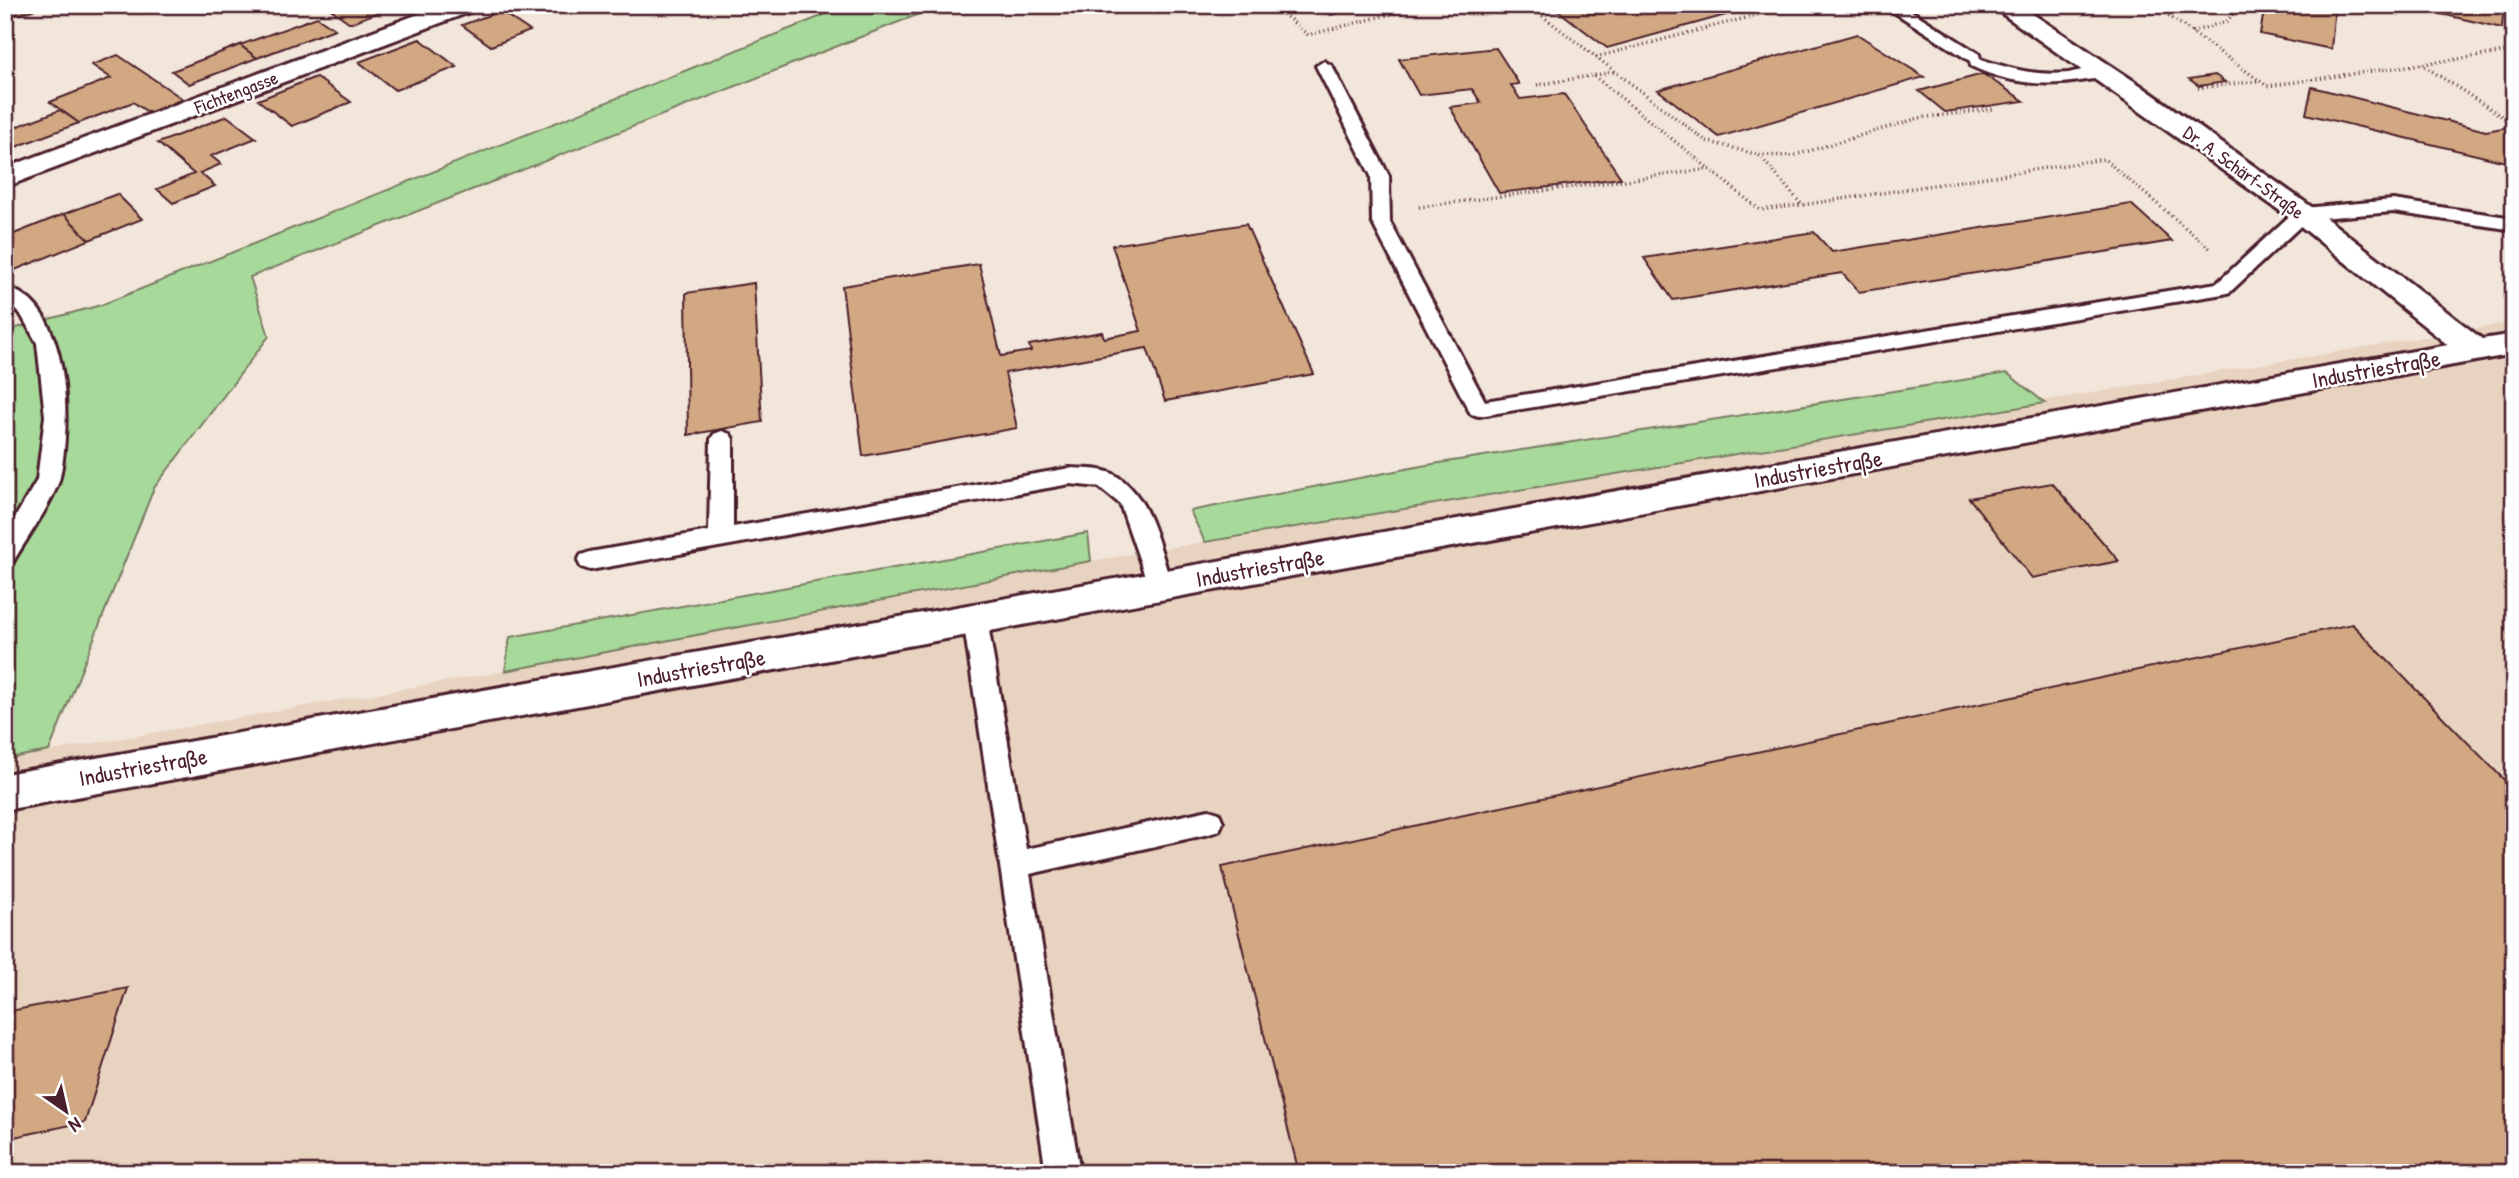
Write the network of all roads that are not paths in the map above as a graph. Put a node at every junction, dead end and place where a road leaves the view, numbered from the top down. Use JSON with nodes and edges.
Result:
{"nodes":[{"id":1,"x":466,"y":5,"type":"edge"},
{"id":2,"x":1891,"y":5,"type":"edge"},
{"id":3,"x":2002,"y":5,"type":"edge"},
{"id":4,"x":1324,"y":66,"type":"dead end"},
{"id":5,"x":2103,"y":72,"type":"junction"},
{"id":6,"x":5,"y":178,"type":"edge"},
{"id":7,"x":2303,"y":214,"type":"junction"},
{"id":8,"x":2514,"y":224,"type":"edge"},
{"id":9,"x":5,"y":293,"type":"edge"},
{"id":10,"x":2514,"y":344,"type":"edge"},
{"id":11,"x":2476,"y":351,"type":"junction"},
{"id":12,"x":722,"y":439,"type":"dead end"},
{"id":13,"x":722,"y":537,"type":"junction"},
{"id":14,"x":5,"y":556,"type":"edge"},
{"id":15,"x":590,"y":561,"type":"dead end"},
{"id":16,"x":1160,"y":586,"type":"junction"},
{"id":17,"x":975,"y":619,"type":"junction"},
{"id":18,"x":5,"y":792,"type":"edge"},
{"id":19,"x":1209,"y":822,"type":"dead end"},
{"id":20,"x":1016,"y":864,"type":"junction"},
{"id":21,"x":1063,"y":1173,"type":"edge"}],
"edges":[{"from":1,"to":6,"type":"street","name":"Fichtengasse"},
{"from":2,"to":5,"type":"lane"},
{"from":3,"to":5,"type":"street","name":"Dr. A. Schärf-Straße"},
{"from":4,"to":7,"type":"lane"},
{"from":5,"to":7,"type":"street","name":"Dr. A. Schärf-Straße"},
{"from":7,"to":8,"type":"lane"},
{"from":7,"to":11,"type":"street","name":"Dr. A. Schärf-Straße"},
{"from":9,"to":14,"type":"lane"},
{"from":10,"to":11,"type":"street","name":"Industriestraße"},
{"from":11,"to":16,"type":"street","name":"Industriestraße"},
{"from":12,"to":13,"type":"lane"},
{"from":13,"to":15,"type":"lane"},
{"from":13,"to":16,"type":"lane"},
{"from":16,"to":17,"type":"street","name":"Industriestraße"},
{"from":17,"to":18,"type":"street","name":"Industriestraße"},
{"from":17,"to":20,"type":"lane"},
{"from":19,"to":20,"type":"lane"},
{"from":20,"to":21,"type":"lane"}]}
